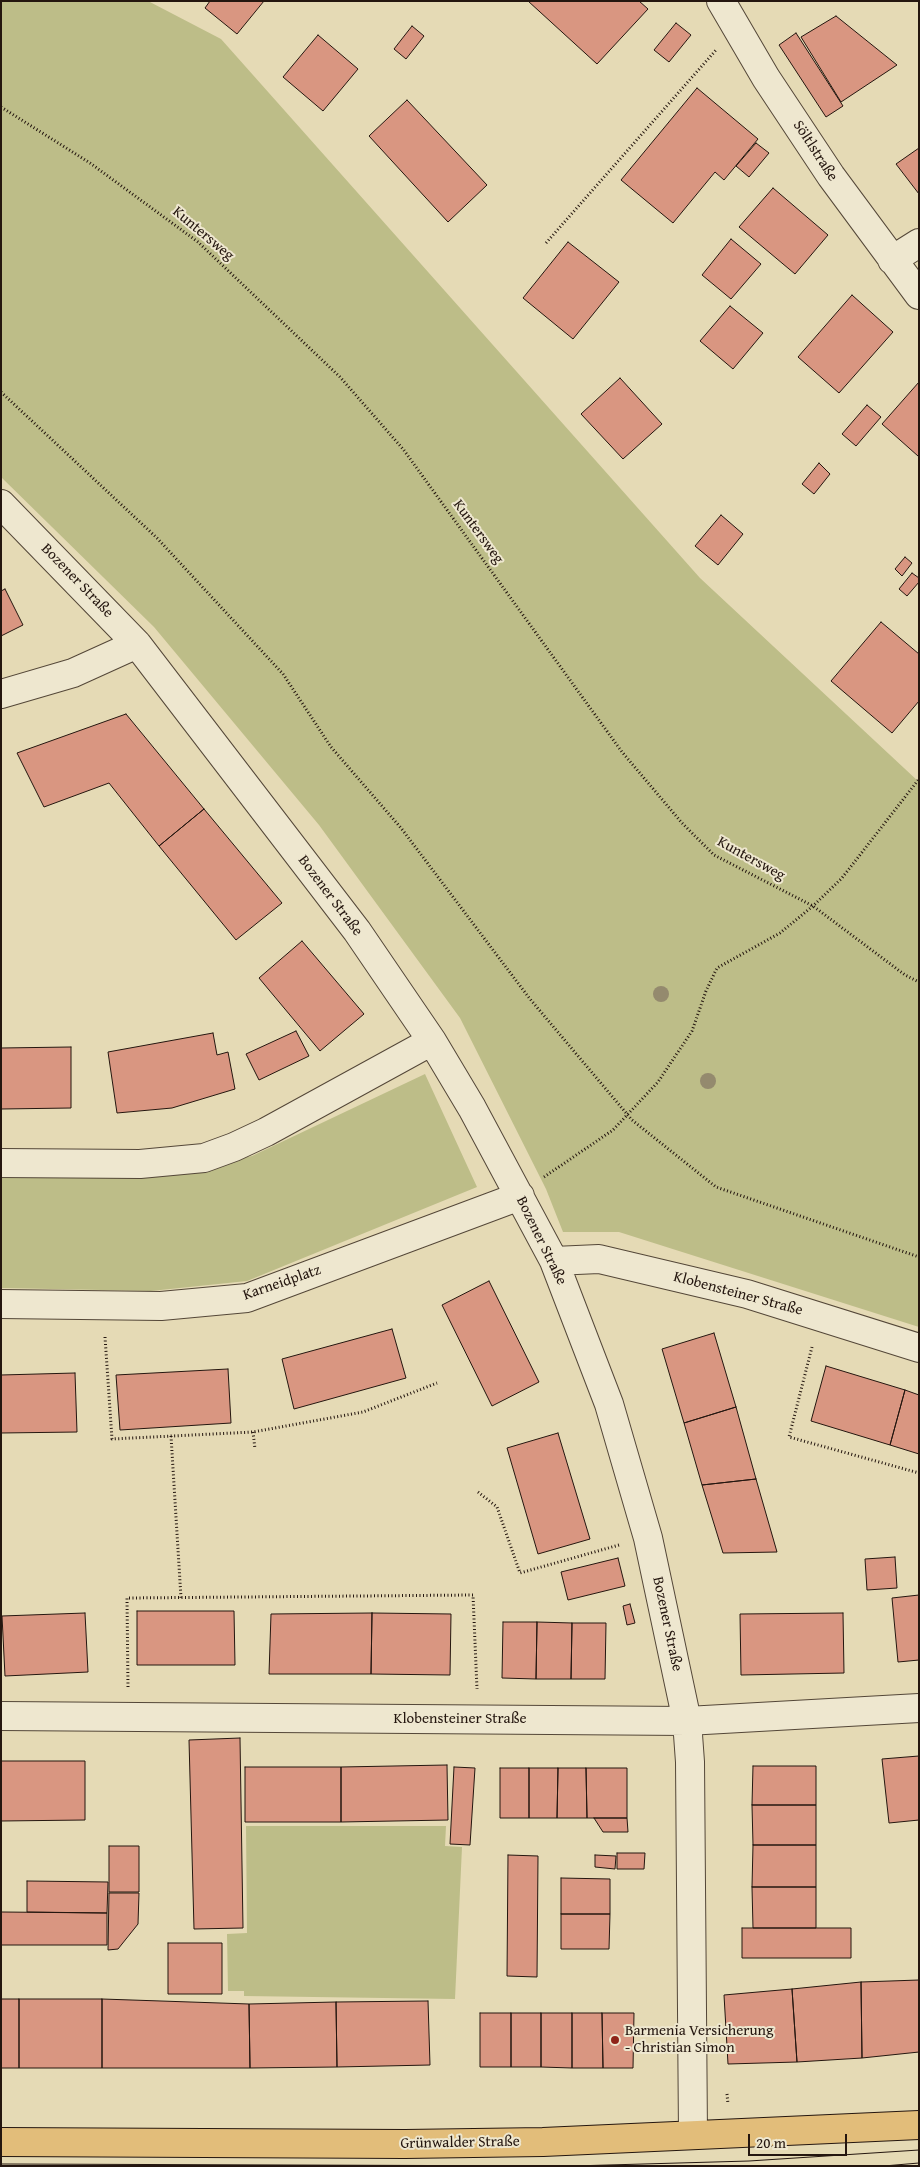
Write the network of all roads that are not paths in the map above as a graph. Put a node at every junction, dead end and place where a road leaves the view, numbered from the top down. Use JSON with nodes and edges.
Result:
{"nodes":[{"id":1,"x":729,"y":10,"type":"edge"},
{"id":2,"x":919,"y":243,"type":"edge"},
{"id":3,"x":892,"y":260,"type":"junction"},
{"id":4,"x":919,"y":295,"type":"edge"},
{"id":5,"x":1,"y":504,"type":"edge"},
{"id":6,"x":138,"y":644,"type":"junction"},
{"id":7,"x":1,"y":694,"type":"edge"},
{"id":8,"x":432,"y":1041,"type":"junction"},
{"id":9,"x":1,"y":1163,"type":"edge"},
{"id":10,"x":520,"y":1196,"type":"junction"},
{"id":11,"x":554,"y":1261,"type":"junction"},
{"id":12,"x":1,"y":1304,"type":"edge"},
{"id":13,"x":919,"y":1348,"type":"edge"},
{"id":14,"x":919,"y":1708,"type":"edge"},
{"id":15,"x":1,"y":1716,"type":"edge"},
{"id":16,"x":687,"y":1721,"type":"junction"},
{"id":17,"x":919,"y":2125,"type":"edge"},
{"id":18,"x":693,"y":2135,"type":"junction"},
{"id":19,"x":1,"y":2142,"type":"edge"}],
"edges":[{"from":1,"to":3,"type":"street","name":"Söltlstraße"},
{"from":2,"to":3,"type":"street"},
{"from":3,"to":4,"type":"street","name":"Söltlstraße"},
{"from":5,"to":6,"type":"street","name":"Bozener Straße"},
{"from":6,"to":7,"type":"street"},
{"from":6,"to":8,"type":"street","name":"Bozener Straße"},
{"from":8,"to":9,"type":"street"},
{"from":8,"to":10,"type":"street","name":"Bozener Straße"},
{"from":10,"to":11,"type":"street","name":"Bozener Straße"},
{"from":10,"to":12,"type":"street","name":"Karneidplatz"},
{"from":11,"to":13,"type":"street","name":"Klobensteiner Straße"},
{"from":11,"to":16,"type":"street","name":"Bozener Straße"},
{"from":14,"to":16,"type":"street","name":"Klobensteiner Straße"},
{"from":15,"to":16,"type":"street","name":"Klobensteiner Straße"},
{"from":16,"to":18,"type":"street","name":"Bozener Straße"},
{"from":17,"to":18,"type":"main road","name":"Grünwalder Straße"},
{"from":18,"to":19,"type":"main road","name":"Grünwalder Straße"}]}
